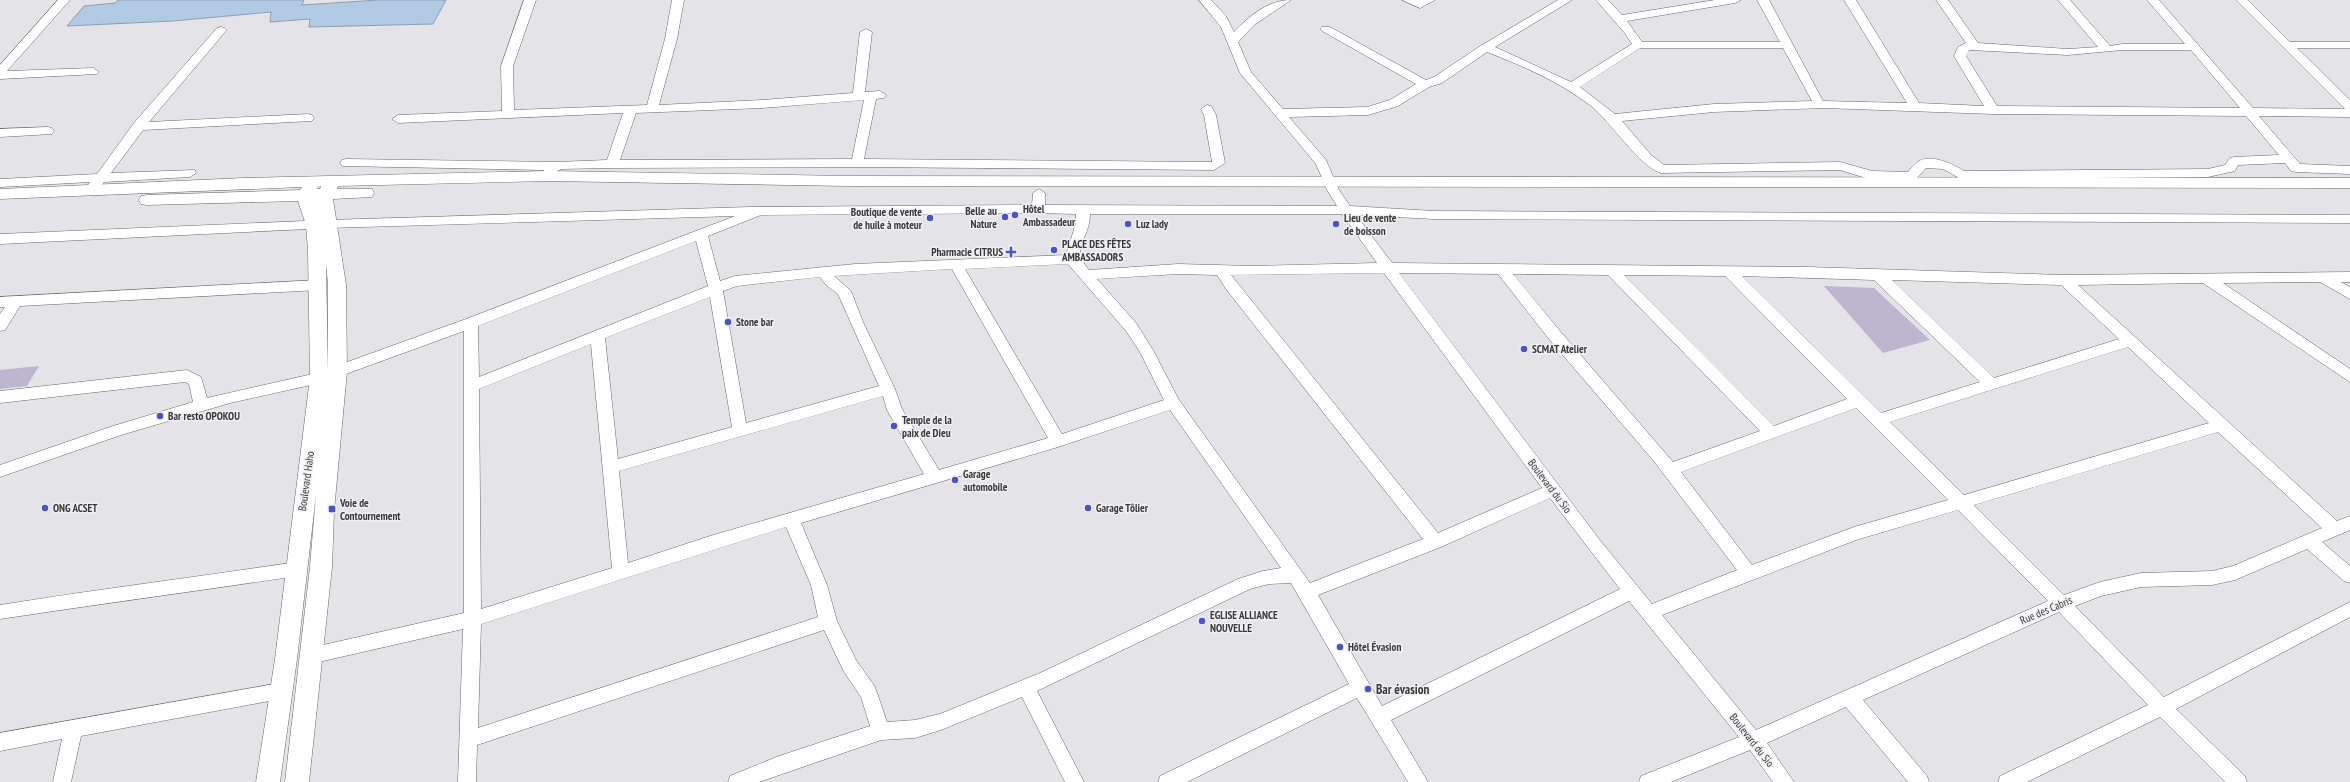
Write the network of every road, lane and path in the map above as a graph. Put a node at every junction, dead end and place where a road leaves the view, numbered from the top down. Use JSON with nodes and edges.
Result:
{"nodes":[{"id":1,"x":64,"y":0,"type":"edge"},
{"id":2,"x":530,"y":0,"type":"edge"},
{"id":3,"x":678,"y":0,"type":"edge"},
{"id":4,"x":1206,"y":0,"type":"edge"},
{"id":5,"x":1285,"y":0,"type":"edge"},
{"id":6,"x":1408,"y":0,"type":"edge"},
{"id":7,"x":1429,"y":0,"type":"edge"},
{"id":8,"x":1566,"y":0,"type":"edge"},
{"id":9,"x":1602,"y":0,"type":"edge"},
{"id":10,"x":1735,"y":0,"type":"edge"},
{"id":11,"x":1763,"y":0,"type":"edge"},
{"id":12,"x":1850,"y":0,"type":"edge"},
{"id":13,"x":1942,"y":0,"type":"edge"},
{"id":14,"x":2064,"y":0,"type":"edge"},
{"id":15,"x":2153,"y":0,"type":"edge"},
{"id":16,"x":2242,"y":0,"type":"edge"},
{"id":17,"x":1620,"y":19,"type":"junction"},
{"id":18,"x":1326,"y":29,"type":"dead end"},
{"id":19,"x":220,"y":30,"type":"dead end"},
{"id":20,"x":866,"y":32,"type":"dead end"},
{"id":21,"x":1233,"y":41,"type":"junction"},
{"id":22,"x":1638,"y":45,"type":"junction"},
{"id":23,"x":1787,"y":45,"type":"junction"},
{"id":24,"x":1973,"y":45,"type":"junction"},
{"id":25,"x":2289,"y":45,"type":"junction"},
{"id":26,"x":2350,"y":45,"type":"edge"},
{"id":27,"x":1486,"y":47,"type":"junction"},
{"id":28,"x":2194,"y":47,"type":"junction"},
{"id":29,"x":2107,"y":50,"type":"junction"},
{"id":30,"x":93,"y":72,"type":"dead end"},
{"id":31,"x":0,"y":73,"type":"edge"},
{"id":32,"x":1425,"y":84,"type":"junction"},
{"id":33,"x":1572,"y":87,"type":"junction"},
{"id":34,"x":870,"y":96,"type":"junction"},
{"id":35,"x":1820,"y":106,"type":"junction"},
{"id":36,"x":1915,"y":106,"type":"junction"},
{"id":37,"x":2350,"y":107,"type":"edge"},
{"id":38,"x":652,"y":108,"type":"junction"},
{"id":39,"x":632,"y":109,"type":"junction"},
{"id":40,"x":1207,"y":109,"type":"dead end"},
{"id":41,"x":1993,"y":110,"type":"junction"},
{"id":42,"x":1281,"y":113,"type":"junction"},
{"id":43,"x":2250,"y":113,"type":"junction"},
{"id":44,"x":2350,"y":113,"type":"edge"},
{"id":45,"x":508,"y":114,"type":"junction"},
{"id":46,"x":308,"y":118,"type":"dead end"},
{"id":47,"x":1613,"y":118,"type":"junction"},
{"id":48,"x":398,"y":119,"type":"dead end"},
{"id":49,"x":138,"y":126,"type":"junction"},
{"id":50,"x":48,"y":131,"type":"dead end"},
{"id":51,"x":0,"y":133,"type":"edge"},
{"id":52,"x":2290,"y":159,"type":"junction"},
{"id":53,"x":346,"y":163,"type":"dead end"},
{"id":54,"x":857,"y":163,"type":"junction"},
{"id":55,"x":612,"y":164,"type":"junction"},
{"id":56,"x":2350,"y":170,"type":"edge"},
{"id":57,"x":552,"y":171,"type":"junction"},
{"id":58,"x":190,"y":173,"type":"dead end"},
{"id":59,"x":1077,"y":174,"type":"junction"},
{"id":60,"x":1877,"y":178,"type":"junction"},
{"id":61,"x":2350,"y":182,"type":"edge"},
{"id":62,"x":0,"y":183,"type":"edge"},
{"id":63,"x":95,"y":184,"type":"junction"},
{"id":64,"x":1331,"y":186,"type":"junction"},
{"id":65,"x":1039,"y":192,"type":"junction"},
{"id":66,"x":0,"y":194,"type":"edge"},
{"id":67,"x":2350,"y":195,"type":"edge"},
{"id":68,"x":319,"y":203,"type":"junction"},
{"id":69,"x":0,"y":205,"type":"edge"},
{"id":70,"x":1038,"y":209,"type":"junction"},
{"id":71,"x":1083,"y":210,"type":"junction"},
{"id":72,"x":1346,"y":210,"type":"junction"},
{"id":73,"x":760,"y":211,"type":"junction"},
{"id":74,"x":2350,"y":219,"type":"edge"},
{"id":75,"x":701,"y":234,"type":"junction"},
{"id":76,"x":0,"y":239,"type":"edge"},
{"id":77,"x":1072,"y":259,"type":"junction"},
{"id":78,"x":956,"y":265,"type":"junction"},
{"id":79,"x":1388,"y":268,"type":"junction"},
{"id":80,"x":1503,"y":270,"type":"junction"},
{"id":81,"x":1222,"y":271,"type":"junction"},
{"id":82,"x":1612,"y":271,"type":"junction"},
{"id":83,"x":823,"y":272,"type":"junction"},
{"id":84,"x":1730,"y":272,"type":"junction"},
{"id":85,"x":1085,"y":275,"type":"junction"},
{"id":86,"x":1878,"y":275,"type":"junction"},
{"id":87,"x":2322,"y":277,"type":"junction"},
{"id":88,"x":2205,"y":278,"type":"junction"},
{"id":89,"x":2350,"y":278,"type":"edge"},
{"id":90,"x":2064,"y":280,"type":"junction"},
{"id":91,"x":319,"y":285,"type":"junction"},
{"id":92,"x":715,"y":287,"type":"junction"},
{"id":93,"x":2350,"y":294,"type":"edge"},
{"id":94,"x":0,"y":302,"type":"edge"},
{"id":95,"x":15,"y":302,"type":"junction"},
{"id":96,"x":471,"y":323,"type":"junction"},
{"id":97,"x":0,"y":326,"type":"edge"},
{"id":98,"x":338,"y":331,"type":"junction"},
{"id":99,"x":320,"y":337,"type":"junction"},
{"id":100,"x":598,"y":337,"type":"junction"},
{"id":101,"x":2131,"y":341,"type":"junction"},
{"id":102,"x":328,"y":375,"type":"junction"},
{"id":103,"x":2350,"y":376,"type":"edge"},
{"id":104,"x":1990,"y":383,"type":"junction"},
{"id":105,"x":471,"y":386,"type":"junction"},
{"id":106,"x":888,"y":389,"type":"junction"},
{"id":107,"x":0,"y":397,"type":"edge"},
{"id":108,"x":1858,"y":401,"type":"junction"},
{"id":109,"x":1173,"y":403,"type":"junction"},
{"id":110,"x":201,"y":406,"type":"junction"},
{"id":111,"x":1877,"y":420,"type":"junction"},
{"id":112,"x":2221,"y":425,"type":"junction"},
{"id":113,"x":740,"y":431,"type":"junction"},
{"id":114,"x":1772,"y":433,"type":"junction"},
{"id":115,"x":1058,"y":441,"type":"junction"},
{"id":116,"x":612,"y":467,"type":"junction"},
{"id":117,"x":1670,"y":470,"type":"junction"},
{"id":118,"x":0,"y":471,"type":"edge"},
{"id":119,"x":934,"y":476,"type":"junction"},
{"id":120,"x":1553,"y":490,"type":"junction"},
{"id":121,"x":1961,"y":503,"type":"junction"},
{"id":122,"x":791,"y":520,"type":"junction"},
{"id":123,"x":2343,"y":526,"type":"edge"},
{"id":124,"x":1435,"y":542,"type":"junction"},
{"id":125,"x":2309,"y":542,"type":"junction"},
{"id":126,"x":297,"y":569,"type":"junction"},
{"id":127,"x":621,"y":572,"type":"junction"},
{"id":128,"x":1749,"y":573,"type":"junction"},
{"id":129,"x":1295,"y":576,"type":"junction"},
{"id":130,"x":2350,"y":576,"type":"edge"},
{"id":131,"x":1307,"y":592,"type":"junction"},
{"id":132,"x":1631,"y":592,"type":"junction"},
{"id":133,"x":2062,"y":603,"type":"junction"},
{"id":134,"x":2350,"y":609,"type":"edge"},
{"id":135,"x":0,"y":612,"type":"edge"},
{"id":136,"x":1648,"y":613,"type":"junction"},
{"id":137,"x":472,"y":619,"type":"junction"},
{"id":138,"x":828,"y":621,"type":"junction"},
{"id":139,"x":310,"y":656,"type":"junction"},
{"id":140,"x":1360,"y":687,"type":"junction"},
{"id":141,"x":1026,"y":688,"type":"junction"},
{"id":142,"x":280,"y":691,"type":"junction"},
{"id":143,"x":1849,"y":697,"type":"junction"},
{"id":144,"x":2162,"y":707,"type":"junction"},
{"id":145,"x":1379,"y":717,"type":"junction"},
{"id":146,"x":74,"y":727,"type":"junction"},
{"id":147,"x":882,"y":731,"type":"junction"},
{"id":148,"x":468,"y":740,"type":"junction"},
{"id":149,"x":1753,"y":740,"type":"junction"},
{"id":150,"x":0,"y":742,"type":"edge"},
{"id":151,"x":62,"y":782,"type":"edge"},
{"id":152,"x":268,"y":782,"type":"edge"},
{"id":153,"x":297,"y":782,"type":"edge"},
{"id":154,"x":467,"y":782,"type":"edge"},
{"id":155,"x":737,"y":782,"type":"edge"},
{"id":156,"x":1075,"y":782,"type":"edge"},
{"id":157,"x":1167,"y":782,"type":"edge"},
{"id":158,"x":1419,"y":782,"type":"edge"},
{"id":159,"x":1648,"y":782,"type":"edge"},
{"id":160,"x":1785,"y":782,"type":"edge"},
{"id":161,"x":1920,"y":782,"type":"edge"},
{"id":162,"x":2007,"y":782,"type":"edge"},
{"id":163,"x":2238,"y":782,"type":"edge"}],
"edges":[{"from":1,"to":31,"type":"street"},
{"from":2,"to":45,"type":"street"},
{"from":3,"to":38,"type":"street"},
{"from":4,"to":21,"type":"street","name":"Boulevard du Sio"},
{"from":5,"to":21,"type":"street"},
{"from":6,"to":7,"type":"street"},
{"from":8,"to":27,"type":"street"},
{"from":9,"to":17,"type":"street"},
{"from":10,"to":17,"type":"street"},
{"from":11,"to":23,"type":"street"},
{"from":12,"to":36,"type":"street"},
{"from":13,"to":24,"type":"street"},
{"from":14,"to":29,"type":"street"},
{"from":15,"to":28,"type":"street"},
{"from":16,"to":25,"type":"street"},
{"from":17,"to":22,"type":"street"},
{"from":18,"to":32,"type":"street"},
{"from":19,"to":49,"type":"street"},
{"from":20,"to":34,"type":"street"},
{"from":21,"to":42,"type":"street","name":"Boulevard du Sio"},
{"from":22,"to":23,"type":"street"},
{"from":22,"to":33,"type":"street"},
{"from":23,"to":35,"type":"street"},
{"from":24,"to":29,"type":"street"},
{"from":24,"to":41,"type":"street"},
{"from":25,"to":26,"type":"street"},
{"from":25,"to":37,"type":"street"},
{"from":27,"to":32,"type":"street"},
{"from":27,"to":33,"type":"street"},
{"from":28,"to":29,"type":"street"},
{"from":28,"to":43,"type":"street"},
{"from":30,"to":31,"type":"street"},
{"from":32,"to":42,"type":"street"},
{"from":33,"to":47,"type":"street"},
{"from":34,"to":38,"type":"street"},
{"from":34,"to":54,"type":"street"},
{"from":35,"to":36,"type":"street"},
{"from":35,"to":47,"type":"street"},
{"from":36,"to":41,"type":"street"},
{"from":38,"to":39,"type":"street"},
{"from":39,"to":45,"type":"street"},
{"from":39,"to":55,"type":"street"},
{"from":40,"to":59,"type":"street"},
{"from":41,"to":43,"type":"street"},
{"from":42,"to":64,"type":"street","name":"Boulevard du Sio"},
{"from":43,"to":44,"type":"street"},
{"from":43,"to":52,"type":"street"},
{"from":45,"to":48,"type":"street"},
{"from":46,"to":49,"type":"street"},
{"from":47,"to":60,"type":"street"},
{"from":49,"to":63,"type":"street"},
{"from":50,"to":51,"type":"street"},
{"from":52,"to":56,"type":"street"},
{"from":52,"to":60,"type":"street"},
{"from":53,"to":57,"type":"street"},
{"from":54,"to":55,"type":"street"},
{"from":54,"to":59,"type":"street"},
{"from":55,"to":57,"type":"street"},
{"from":57,"to":59,"type":"main road"},
{"from":57,"to":68,"type":"main road"},
{"from":58,"to":63,"type":"street"},
{"from":59,"to":64,"type":"main road"},
{"from":60,"to":61,"type":"main road"},
{"from":60,"to":64,"type":"main road"},
{"from":62,"to":63,"type":"street"},
{"from":63,"to":66,"type":"main road"},
{"from":63,"to":68,"type":"main road"},
{"from":64,"to":65,"type":"main road"},
{"from":64,"to":67,"type":"main road"},
{"from":64,"to":72,"type":"street","name":"Boulevard du Sio"},
{"from":65,"to":68,"type":"main road"},
{"from":65,"to":70,"type":"street"},
{"from":68,"to":69,"type":"main road"},
{"from":68,"to":73,"type":"street"},
{"from":68,"to":76,"type":"street"},
{"from":68,"to":91,"type":"main road","name":"Boulevard Haho"},
{"from":68,"to":98,"type":"main road","name":"Boulevard Haho"},
{"from":70,"to":71,"type":"street"},
{"from":70,"to":73,"type":"street"},
{"from":71,"to":72,"type":"street"},
{"from":71,"to":77,"type":"street"},
{"from":72,"to":74,"type":"street"},
{"from":72,"to":79,"type":"street","name":"Boulevard du Sio"},
{"from":73,"to":75,"type":"street"},
{"from":75,"to":92,"type":"street"},
{"from":75,"to":96,"type":"street"},
{"from":77,"to":78,"type":"street"},
{"from":77,"to":85,"type":"street"},
{"from":78,"to":83,"type":"street"},
{"from":78,"to":115,"type":"street"},
{"from":79,"to":80,"type":"street"},
{"from":79,"to":81,"type":"street"},
{"from":79,"to":120,"type":"street","name":"Boulevard du Sio"},
{"from":80,"to":82,"type":"street"},
{"from":80,"to":117,"type":"street"},
{"from":81,"to":85,"type":"street"},
{"from":81,"to":124,"type":"street"},
{"from":82,"to":84,"type":"street"},
{"from":82,"to":114,"type":"street"},
{"from":83,"to":92,"type":"street"},
{"from":83,"to":106,"type":"street"},
{"from":84,"to":86,"type":"street"},
{"from":84,"to":108,"type":"street"},
{"from":85,"to":109,"type":"street"},
{"from":86,"to":90,"type":"street"},
{"from":86,"to":104,"type":"street"},
{"from":87,"to":88,"type":"street"},
{"from":87,"to":89,"type":"street"},
{"from":87,"to":93,"type":"street"},
{"from":88,"to":90,"type":"street"},
{"from":88,"to":103,"type":"street"},
{"from":90,"to":101,"type":"street"},
{"from":91,"to":95,"type":"street"},
{"from":91,"to":99,"type":"main road","name":"Boulevard Haho"},
{"from":92,"to":100,"type":"street"},
{"from":92,"to":113,"type":"street"},
{"from":94,"to":95,"type":"street"},
{"from":95,"to":97,"type":"street"},
{"from":96,"to":102,"type":"street"},
{"from":96,"to":105,"type":"street"},
{"from":98,"to":99,"type":"main road"},
{"from":98,"to":102,"type":"main road","name":"Boulevard Haho"},
{"from":99,"to":102,"type":"main road","name":"Boulevard Haho"},
{"from":100,"to":105,"type":"street"},
{"from":100,"to":116,"type":"street"},
{"from":101,"to":104,"type":"street"},
{"from":101,"to":112,"type":"street"},
{"from":102,"to":110,"type":"street"},
{"from":102,"to":126,"type":"main road","name":"Boulevard Haho"},
{"from":102,"to":139,"type":"main road","name":"Boulevard Haho"},
{"from":104,"to":111,"type":"street"},
{"from":105,"to":137,"type":"street"},
{"from":106,"to":113,"type":"street"},
{"from":106,"to":119,"type":"street"},
{"from":107,"to":110,"type":"street"},
{"from":108,"to":111,"type":"street"},
{"from":108,"to":114,"type":"street"},
{"from":109,"to":115,"type":"street"},
{"from":109,"to":129,"type":"street"},
{"from":110,"to":118,"type":"street"},
{"from":111,"to":121,"type":"street"},
{"from":112,"to":121,"type":"street"},
{"from":112,"to":123,"type":"street"},
{"from":113,"to":116,"type":"street"},
{"from":114,"to":117,"type":"street"},
{"from":115,"to":119,"type":"street"},
{"from":116,"to":127,"type":"street"},
{"from":117,"to":128,"type":"street"},
{"from":119,"to":122,"type":"street"},
{"from":120,"to":124,"type":"street"},
{"from":120,"to":132,"type":"street","name":"Boulevard du Sio"},
{"from":121,"to":128,"type":"street"},
{"from":121,"to":133,"type":"street"},
{"from":122,"to":127,"type":"street"},
{"from":122,"to":138,"type":"street"},
{"from":123,"to":125,"type":"street","name":"Rue des Cabris"},
{"from":124,"to":131,"type":"street"},
{"from":125,"to":130,"type":"street"},
{"from":125,"to":133,"type":"street","name":"Rue des Cabris"},
{"from":126,"to":135,"type":"street"},
{"from":126,"to":142,"type":"main road","name":"Boulevard Haho"},
{"from":127,"to":137,"type":"street"},
{"from":128,"to":136,"type":"street"},
{"from":129,"to":131,"type":"street"},
{"from":129,"to":141,"type":"street"},
{"from":131,"to":140,"type":"street"},
{"from":132,"to":136,"type":"street","name":"Boulevard du Sio"},
{"from":132,"to":145,"type":"street"},
{"from":133,"to":143,"type":"street","name":"Rue des Cabris"},
{"from":133,"to":144,"type":"street"},
{"from":134,"to":144,"type":"street"},
{"from":136,"to":149,"type":"street","name":"Boulevard du Sio"},
{"from":137,"to":139,"type":"street"},
{"from":137,"to":148,"type":"street"},
{"from":138,"to":147,"type":"street"},
{"from":138,"to":148,"type":"street"},
{"from":139,"to":153,"type":"main road","name":"Boulevard Haho"},
{"from":140,"to":145,"type":"street"},
{"from":140,"to":157,"type":"street"},
{"from":141,"to":147,"type":"street"},
{"from":141,"to":156,"type":"street"},
{"from":142,"to":146,"type":"street"},
{"from":142,"to":152,"type":"main road","name":"Boulevard Haho"},
{"from":143,"to":149,"type":"street","name":"Rue des Cabris"},
{"from":143,"to":161,"type":"street"},
{"from":144,"to":162,"type":"street"},
{"from":144,"to":163,"type":"street"},
{"from":145,"to":158,"type":"street"},
{"from":146,"to":150,"type":"street"},
{"from":146,"to":151,"type":"street"},
{"from":147,"to":155,"type":"street"},
{"from":148,"to":154,"type":"street"},
{"from":149,"to":159,"type":"street","name":"Rue des Cabris"},
{"from":149,"to":160,"type":"street","name":"Boulevard du Sio"}]}
